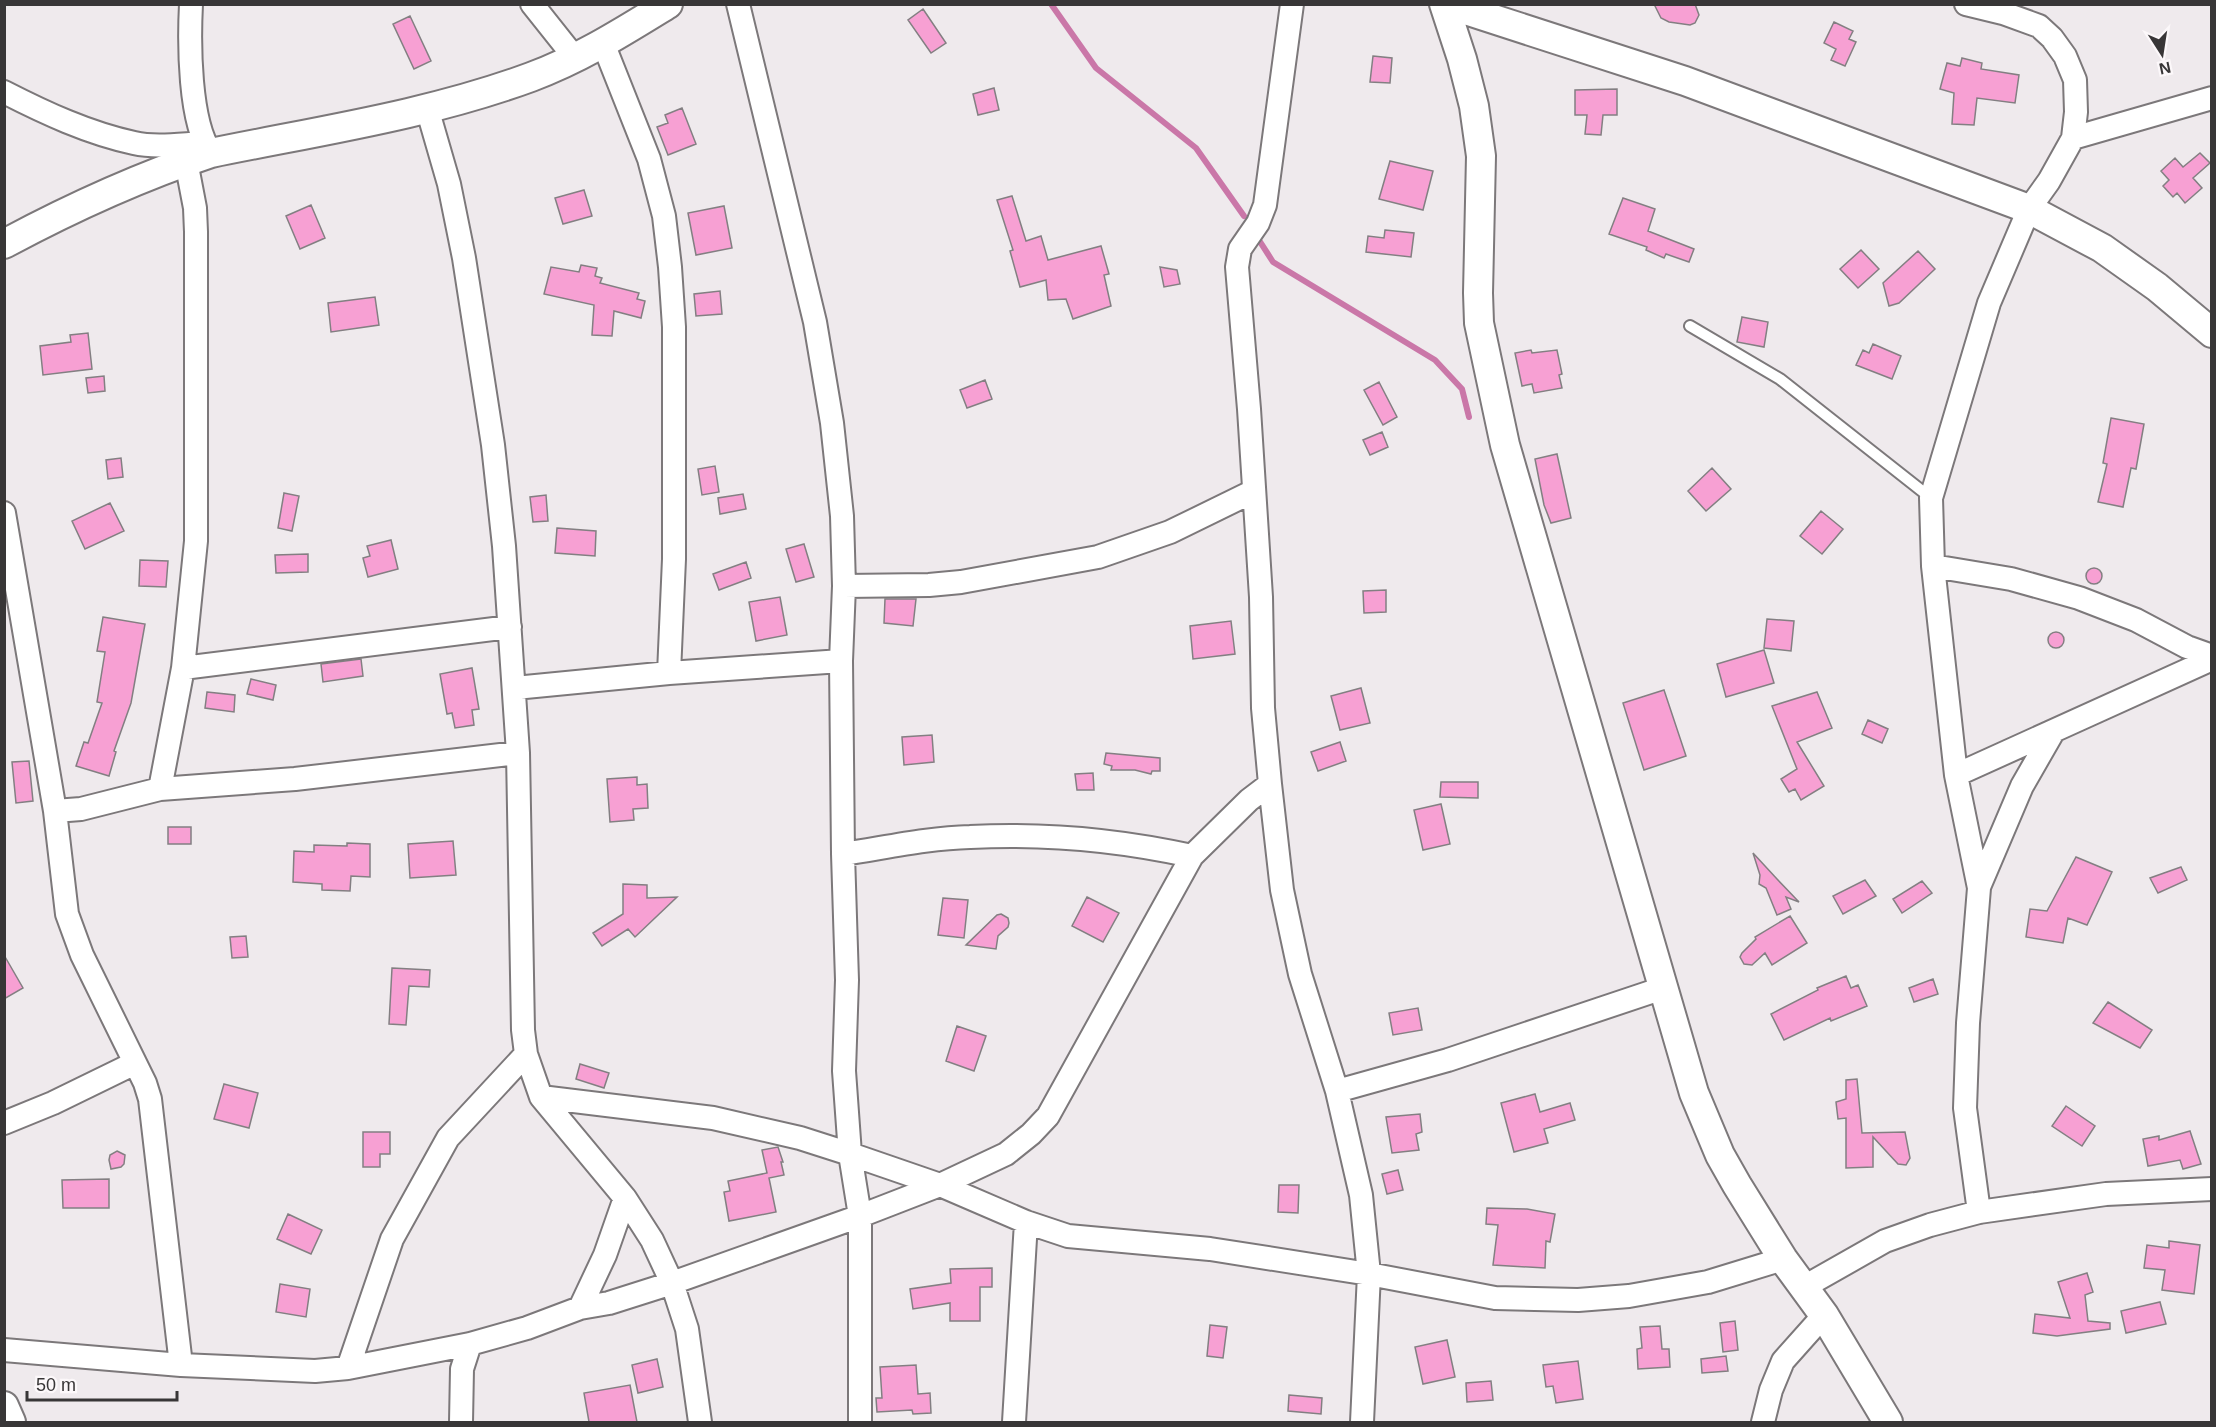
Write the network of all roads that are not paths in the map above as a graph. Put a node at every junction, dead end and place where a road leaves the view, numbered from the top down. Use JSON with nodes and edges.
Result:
{"nodes":[{"id":1,"x":191,"y":4,"type":"edge"},
{"id":2,"x":532,"y":4,"type":"edge"},
{"id":3,"x":668,"y":4,"type":"edge"},
{"id":4,"x":738,"y":4,"type":"edge"},
{"id":5,"x":1292,"y":4,"type":"edge"},
{"id":6,"x":1446,"y":4,"type":"edge"},
{"id":7,"x":1966,"y":4,"type":"edge"},
{"id":8,"x":603,"y":43,"type":"junction"},
{"id":9,"x":575,"y":58,"type":"junction"},
{"id":10,"x":4,"y":92,"type":"edge"},
{"id":11,"x":2211,"y":98,"type":"edge"},
{"id":12,"x":427,"y":108,"type":"junction"},
{"id":13,"x":2073,"y":138,"type":"junction"},
{"id":14,"x":200,"y":152,"type":"junction"},
{"id":15,"x":2029,"y":209,"type":"junction"},
{"id":16,"x":4,"y":244,"type":"edge"},
{"id":17,"x":1690,"y":326,"type":"dead end"},
{"id":18,"x":2211,"y":333,"type":"edge"},
{"id":19,"x":1254,"y":491,"type":"junction"},
{"id":20,"x":1931,"y":498,"type":"junction"},
{"id":21,"x":4,"y":513,"type":"edge"},
{"id":22,"x":1933,"y":566,"type":"junction"},
{"id":23,"x":844,"y":586,"type":"junction"},
{"id":24,"x":510,"y":627,"type":"junction"},
{"id":25,"x":2211,"y":657,"type":"edge"},
{"id":26,"x":841,"y":661,"type":"junction"},
{"id":27,"x":183,"y":668,"type":"junction"},
{"id":28,"x":669,"y":673,"type":"junction"},
{"id":29,"x":515,"y":688,"type":"junction"},
{"id":30,"x":2053,"y":732,"type":"junction"},
{"id":31,"x":518,"y":753,"type":"junction"},
{"id":32,"x":1956,"y":775,"type":"junction"},
{"id":33,"x":1270,"y":784,"type":"junction"},
{"id":34,"x":160,"y":789,"type":"junction"},
{"id":35,"x":55,"y":811,"type":"junction"},
{"id":36,"x":843,"y":854,"type":"junction"},
{"id":37,"x":1192,"y":856,"type":"junction"},
{"id":38,"x":1979,"y":888,"type":"junction"},
{"id":39,"x":1663,"y":988,"type":"junction"},
{"id":40,"x":526,"y":1054,"type":"junction"},
{"id":41,"x":135,"y":1063,"type":"junction"},
{"id":42,"x":1337,"y":1091,"type":"junction"},
{"id":43,"x":542,"y":1097,"type":"junction"},
{"id":44,"x":4,"y":1123,"type":"edge"},
{"id":45,"x":850,"y":1154,"type":"junction"},
{"id":46,"x":940,"y":1185,"type":"junction"},
{"id":47,"x":2211,"y":1189,"type":"edge"},
{"id":48,"x":625,"y":1198,"type":"junction"},
{"id":49,"x":1979,"y":1212,"type":"junction"},
{"id":50,"x":860,"y":1216,"type":"junction"},
{"id":51,"x":1026,"y":1222,"type":"junction"},
{"id":52,"x":1783,"y":1259,"type":"junction"},
{"id":53,"x":1369,"y":1274,"type":"junction"},
{"id":54,"x":672,"y":1283,"type":"junction"},
{"id":55,"x":1804,"y":1287,"type":"junction"},
{"id":56,"x":580,"y":1308,"type":"junction"},
{"id":57,"x":1824,"y":1315,"type":"junction"},
{"id":58,"x":470,"y":1344,"type":"junction"},
{"id":59,"x":4,"y":1350,"type":"edge"},
{"id":60,"x":181,"y":1365,"type":"junction"},
{"id":61,"x":348,"y":1368,"type":"junction"},
{"id":62,"x":4,"y":1406,"type":"edge"},
{"id":63,"x":11,"y":1422,"type":"edge"},
{"id":64,"x":461,"y":1422,"type":"edge"},
{"id":65,"x":700,"y":1422,"type":"edge"},
{"id":66,"x":860,"y":1422,"type":"edge"},
{"id":67,"x":1014,"y":1422,"type":"edge"},
{"id":68,"x":1362,"y":1422,"type":"edge"},
{"id":69,"x":1763,"y":1422,"type":"edge"},
{"id":70,"x":1888,"y":1422,"type":"edge"}],
"edges":[{"from":1,"to":14,"type":"street"},
{"from":2,"to":9,"type":"street"},
{"from":3,"to":8,"type":"street"},
{"from":4,"to":23,"type":"street"},
{"from":5,"to":19,"type":"street"},
{"from":6,"to":15,"type":"street"},
{"from":6,"to":39,"type":"street"},
{"from":7,"to":13,"type":"street"},
{"from":8,"to":9,"type":"street"},
{"from":8,"to":28,"type":"street"},
{"from":9,"to":12,"type":"street"},
{"from":10,"to":14,"type":"street"},
{"from":11,"to":13,"type":"street"},
{"from":12,"to":14,"type":"street"},
{"from":12,"to":24,"type":"street"},
{"from":13,"to":15,"type":"street"},
{"from":14,"to":16,"type":"street"},
{"from":14,"to":27,"type":"street"},
{"from":15,"to":18,"type":"street"},
{"from":15,"to":20,"type":"street"},
{"from":17,"to":20,"type":"lane"},
{"from":19,"to":23,"type":"street"},
{"from":19,"to":33,"type":"street"},
{"from":20,"to":22,"type":"street"},
{"from":21,"to":35,"type":"street"},
{"from":22,"to":25,"type":"street"},
{"from":22,"to":32,"type":"street"},
{"from":23,"to":26,"type":"street"},
{"from":24,"to":27,"type":"street"},
{"from":24,"to":29,"type":"street"},
{"from":25,"to":30,"type":"street"},
{"from":26,"to":28,"type":"street"},
{"from":26,"to":36,"type":"street"},
{"from":27,"to":34,"type":"street"},
{"from":28,"to":29,"type":"street"},
{"from":29,"to":31,"type":"street"},
{"from":30,"to":32,"type":"street"},
{"from":30,"to":38,"type":"street"},
{"from":31,"to":34,"type":"street"},
{"from":31,"to":40,"type":"street"},
{"from":32,"to":38,"type":"street"},
{"from":33,"to":37,"type":"street"},
{"from":33,"to":42,"type":"street"},
{"from":34,"to":35,"type":"street"},
{"from":35,"to":41,"type":"street"},
{"from":36,"to":37,"type":"street"},
{"from":36,"to":45,"type":"street"},
{"from":37,"to":46,"type":"street"},
{"from":38,"to":49,"type":"street"},
{"from":39,"to":42,"type":"street"},
{"from":39,"to":52,"type":"street"},
{"from":40,"to":43,"type":"street"},
{"from":40,"to":61,"type":"street"},
{"from":41,"to":44,"type":"street"},
{"from":41,"to":60,"type":"street"},
{"from":42,"to":53,"type":"street"},
{"from":43,"to":45,"type":"street"},
{"from":43,"to":48,"type":"street"},
{"from":45,"to":46,"type":"street"},
{"from":45,"to":50,"type":"street"},
{"from":46,"to":50,"type":"street"},
{"from":46,"to":51,"type":"street"},
{"from":47,"to":49,"type":"street"},
{"from":48,"to":54,"type":"street"},
{"from":48,"to":56,"type":"street"},
{"from":49,"to":55,"type":"street"},
{"from":50,"to":54,"type":"street"},
{"from":50,"to":66,"type":"street"},
{"from":51,"to":53,"type":"street"},
{"from":51,"to":67,"type":"street"},
{"from":52,"to":53,"type":"street"},
{"from":52,"to":55,"type":"street"},
{"from":53,"to":68,"type":"street"},
{"from":54,"to":56,"type":"street"},
{"from":54,"to":65,"type":"street"},
{"from":55,"to":57,"type":"street"},
{"from":56,"to":58,"type":"street"},
{"from":57,"to":69,"type":"street"},
{"from":57,"to":70,"type":"street"},
{"from":58,"to":61,"type":"street"},
{"from":58,"to":64,"type":"street"},
{"from":59,"to":60,"type":"street"},
{"from":60,"to":61,"type":"street"},
{"from":62,"to":63,"type":"street"}]}
